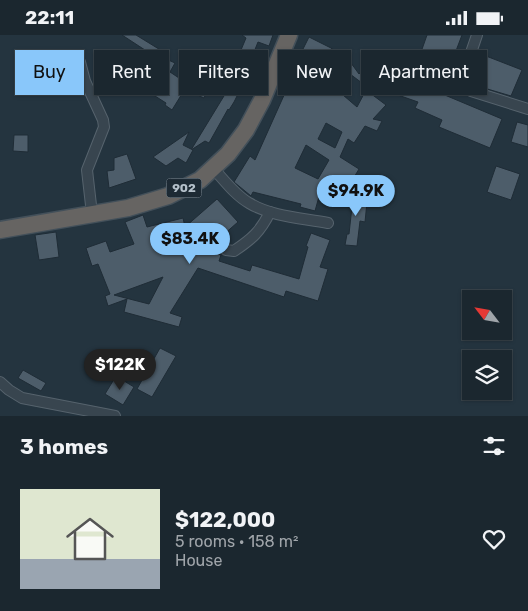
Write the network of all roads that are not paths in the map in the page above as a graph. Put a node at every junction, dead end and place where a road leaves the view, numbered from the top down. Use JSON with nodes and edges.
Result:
{"nodes":[{"id":1,"x":289,"y":35,"type":"edge"},
{"id":2,"x":477,"y":35,"type":"edge"},
{"id":3,"x":84,"y":81,"type":"edge"},
{"id":4,"x":528,"y":109,"type":"edge"},
{"id":5,"x":213,"y":168,"type":"junction"},
{"id":6,"x":270,"y":212,"type":"junction"},
{"id":7,"x":92,"y":214,"type":"junction"},
{"id":8,"x":328,"y":223,"type":"dead end"},
{"id":9,"x":0,"y":230,"type":"edge"},
{"id":10,"x":226,"y":250,"type":"dead end"},
{"id":11,"x":0,"y":382,"type":"edge"},
{"id":12,"x":115,"y":416,"type":"edge"}],
"edges":[{"from":1,"to":5,"type":"highway","number":"902"},
{"from":2,"to":4,"type":"street"},
{"from":3,"to":7,"type":"street"},
{"from":5,"to":6,"type":"street"},
{"from":5,"to":7,"type":"highway","number":"902"},
{"from":6,"to":8,"type":"street"},
{"from":6,"to":10,"type":"street"},
{"from":7,"to":9,"type":"highway","number":"902"},
{"from":11,"to":12,"type":"street"}]}
